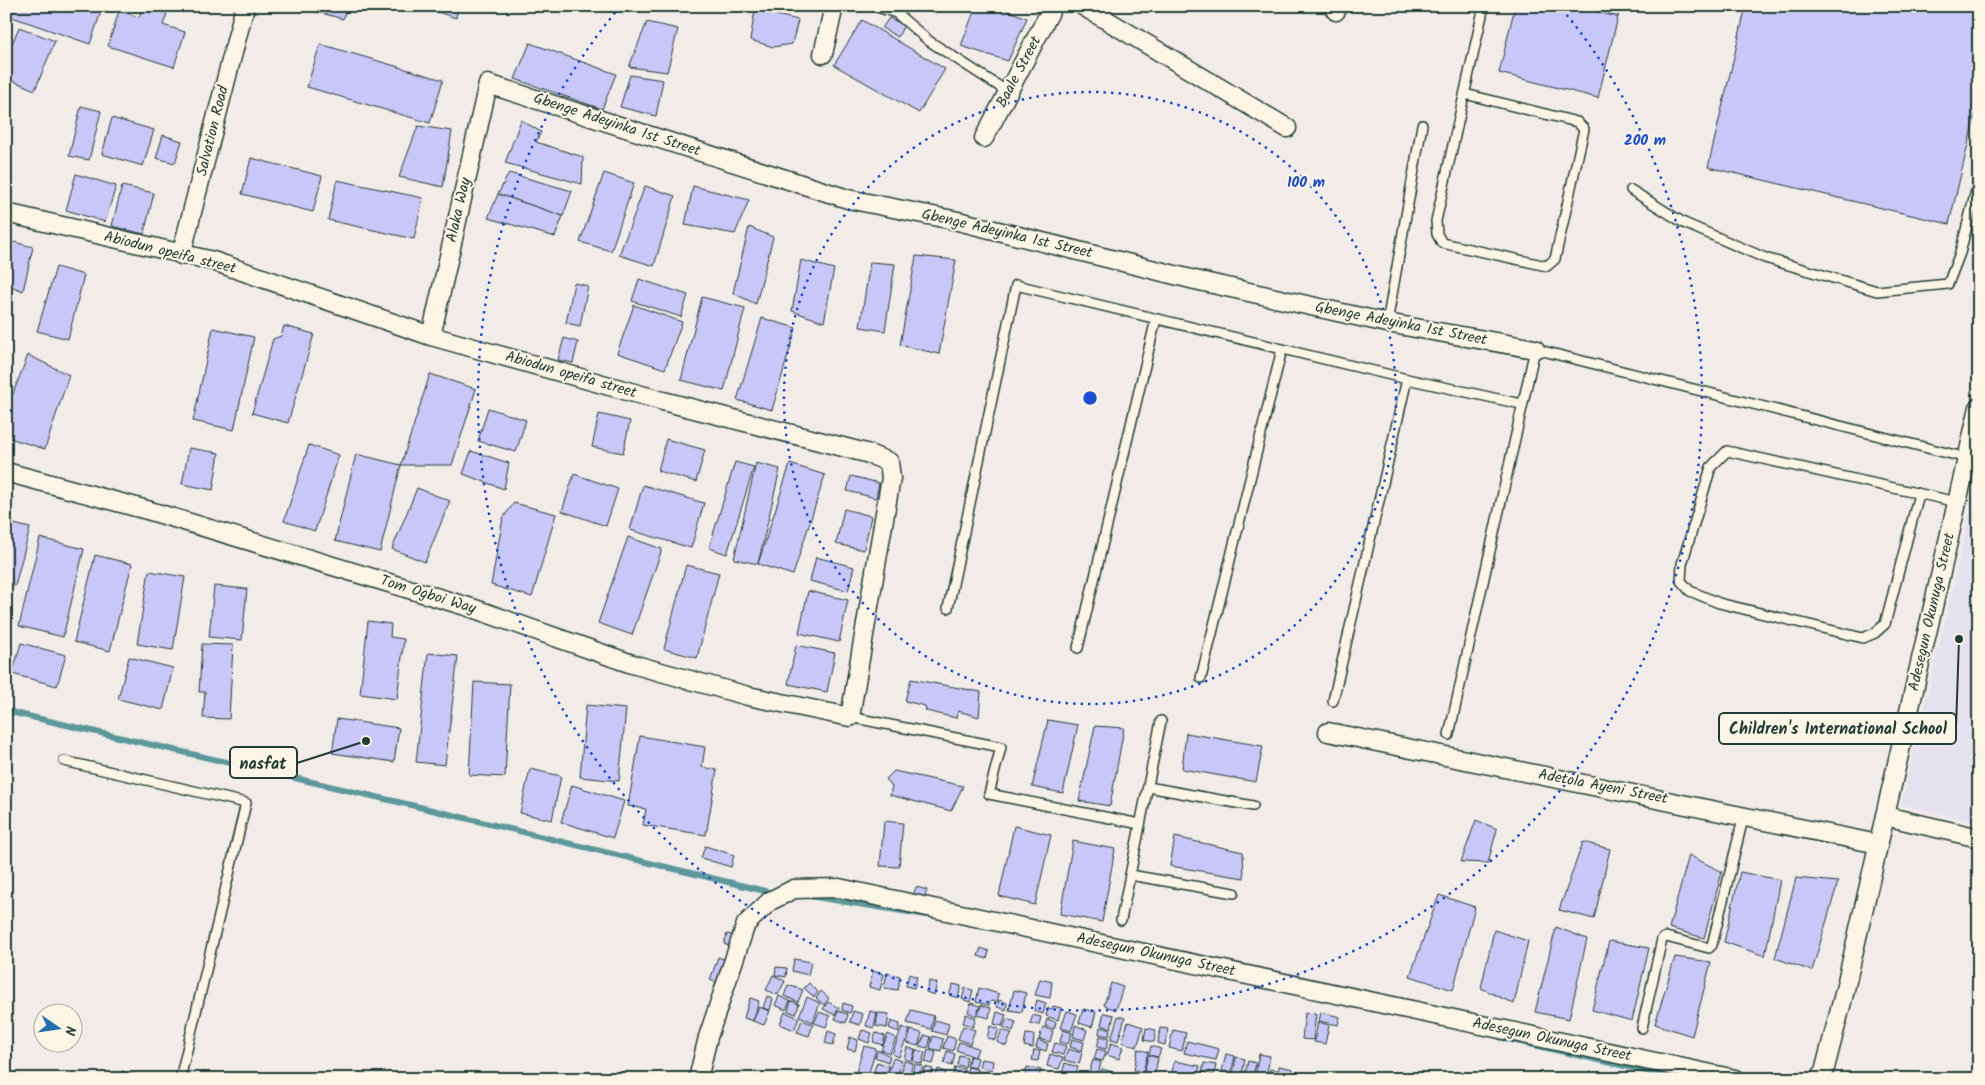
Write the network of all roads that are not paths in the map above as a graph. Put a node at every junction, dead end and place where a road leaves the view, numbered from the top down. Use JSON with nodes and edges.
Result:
{"nodes":[{"id":1,"x":245,"y":6,"type":"edge"},
{"id":2,"x":834,"y":6,"type":"edge"},
{"id":3,"x":874,"y":6,"type":"edge"},
{"id":4,"x":1053,"y":6,"type":"edge"},
{"id":5,"x":1084,"y":6,"type":"edge"},
{"id":6,"x":1484,"y":6,"type":"edge"},
{"id":7,"x":823,"y":54,"type":"dead end"},
{"id":8,"x":488,"y":84,"type":"joint"},
{"id":9,"x":1008,"y":92,"type":"junction"},
{"id":10,"x":1465,"y":94,"type":"junction"},
{"id":11,"x":1422,"y":125,"type":"dead end"},
{"id":12,"x":1287,"y":128,"type":"dead end"},
{"id":13,"x":984,"y":138,"type":"dead end"},
{"id":14,"x":1979,"y":179,"type":"edge"},
{"id":15,"x":1631,"y":190,"type":"dead end"},
{"id":16,"x":6,"y":213,"type":"edge"},
{"id":17,"x":181,"y":255,"type":"junction"},
{"id":18,"x":1156,"y":319,"type":"junction"},
{"id":19,"x":1387,"y":323,"type":"junction"},
{"id":20,"x":431,"y":336,"type":"junction"},
{"id":21,"x":1282,"y":349,"type":"junction"},
{"id":22,"x":1535,"y":349,"type":"junction"},
{"id":23,"x":1407,"y":379,"type":"junction"},
{"id":24,"x":1521,"y":404,"type":"junction"},
{"id":25,"x":1979,"y":407,"type":"edge"},
{"id":26,"x":1967,"y":458,"type":"junction"},
{"id":27,"x":6,"y":472,"type":"edge"},
{"id":28,"x":1919,"y":494,"type":"junction"},
{"id":29,"x":1957,"y":502,"type":"junction"},
{"id":30,"x":948,"y":608,"type":"dead end"},
{"id":31,"x":1078,"y":648,"type":"dead end"},
{"id":32,"x":1201,"y":678,"type":"dead end"},
{"id":33,"x":1332,"y":701,"type":"dead end"},
{"id":34,"x":850,"y":717,"type":"junction"},
{"id":35,"x":1161,"y":722,"type":"dead end"},
{"id":36,"x":1328,"y":732,"type":"dead end"},
{"id":37,"x":1449,"y":735,"type":"dead end"},
{"id":38,"x":64,"y":761,"type":"dead end"},
{"id":39,"x":1148,"y":787,"type":"junction"},
{"id":40,"x":1253,"y":806,"type":"dead end"},
{"id":41,"x":1744,"y":815,"type":"junction"},
{"id":42,"x":1885,"y":816,"type":"junction"},
{"id":43,"x":1140,"y":824,"type":"junction"},
{"id":44,"x":1979,"y":838,"type":"edge"},
{"id":45,"x":1878,"y":844,"type":"junction"},
{"id":46,"x":1130,"y":875,"type":"junction"},
{"id":47,"x":1234,"y":893,"type":"dead end"},
{"id":48,"x":1121,"y":920,"type":"dead end"},
{"id":49,"x":1642,"y":1028,"type":"dead end"},
{"id":50,"x":1685,"y":1074,"type":"edge"},
{"id":51,"x":180,"y":1079,"type":"edge"},
{"id":52,"x":698,"y":1079,"type":"edge"},
{"id":53,"x":1735,"y":1079,"type":"edge"},
{"id":54,"x":1818,"y":1079,"type":"edge"}],
"edges":[{"from":1,"to":17,"type":"street","name":"Salvation Road"},
{"from":2,"to":7,"type":"street"},
{"from":3,"to":9,"type":"lane"},
{"from":4,"to":9,"type":"street","name":"Baale Street"},
{"from":5,"to":12,"type":"street"},
{"from":6,"to":10,"type":"lane"},
{"from":8,"to":19,"type":"street","name":"Gbenge Adeyinka 1st Street"},
{"from":8,"to":20,"type":"street","name":"Alaka Way"},
{"from":9,"to":13,"type":"street","name":"Baale Street"},
{"from":10,"to":10,"type":"lane"},
{"from":11,"to":19,"type":"lane"},
{"from":14,"to":15,"type":"lane"},
{"from":16,"to":17,"type":"street","name":"Abiodun opeifa street"},
{"from":17,"to":20,"type":"street","name":"Abiodun opeifa street"},
{"from":18,"to":21,"type":"lane"},
{"from":18,"to":30,"type":"lane"},
{"from":18,"to":31,"type":"lane"},
{"from":19,"to":22,"type":"street","name":"Gbenge Adeyinka 1st Street"},
{"from":20,"to":34,"type":"street","name":"Abiodun opeifa street"},
{"from":21,"to":23,"type":"lane"},
{"from":21,"to":32,"type":"lane"},
{"from":22,"to":24,"type":"lane"},
{"from":22,"to":26,"type":"lane"},
{"from":23,"to":24,"type":"lane"},
{"from":23,"to":33,"type":"lane"},
{"from":24,"to":37,"type":"lane"},
{"from":25,"to":26,"type":"street","name":"Adesegun Okunuga Street"},
{"from":26,"to":29,"type":"street","name":"Adesegun Okunuga Street"},
{"from":27,"to":34,"type":"street","name":"Tom Ogboi Way"},
{"from":28,"to":28,"type":"lane"},
{"from":28,"to":29,"type":"lane"},
{"from":29,"to":42,"type":"street","name":"Adesegun Okunuga Street"},
{"from":34,"to":43,"type":"lane"},
{"from":35,"to":39,"type":"lane"},
{"from":36,"to":41,"type":"street","name":"Adetola Ayeni Street"},
{"from":38,"to":51,"type":"lane"},
{"from":39,"to":40,"type":"lane"},
{"from":39,"to":43,"type":"lane"},
{"from":41,"to":45,"type":"street","name":"Adetola Ayeni Street"},
{"from":41,"to":49,"type":"lane"},
{"from":42,"to":44,"type":"street"},
{"from":42,"to":45,"type":"street","name":"Adesegun Okunuga Street"},
{"from":43,"to":46,"type":"lane"},
{"from":45,"to":54,"type":"street","name":"Adesegun Okunuga Street"},
{"from":46,"to":47,"type":"lane"},
{"from":46,"to":48,"type":"lane"},
{"from":50,"to":52,"type":"street","name":"Adesegun Okunuga Street"},
{"from":50,"to":53,"type":"street","name":"Adesegun Okunuga Street"}]}
